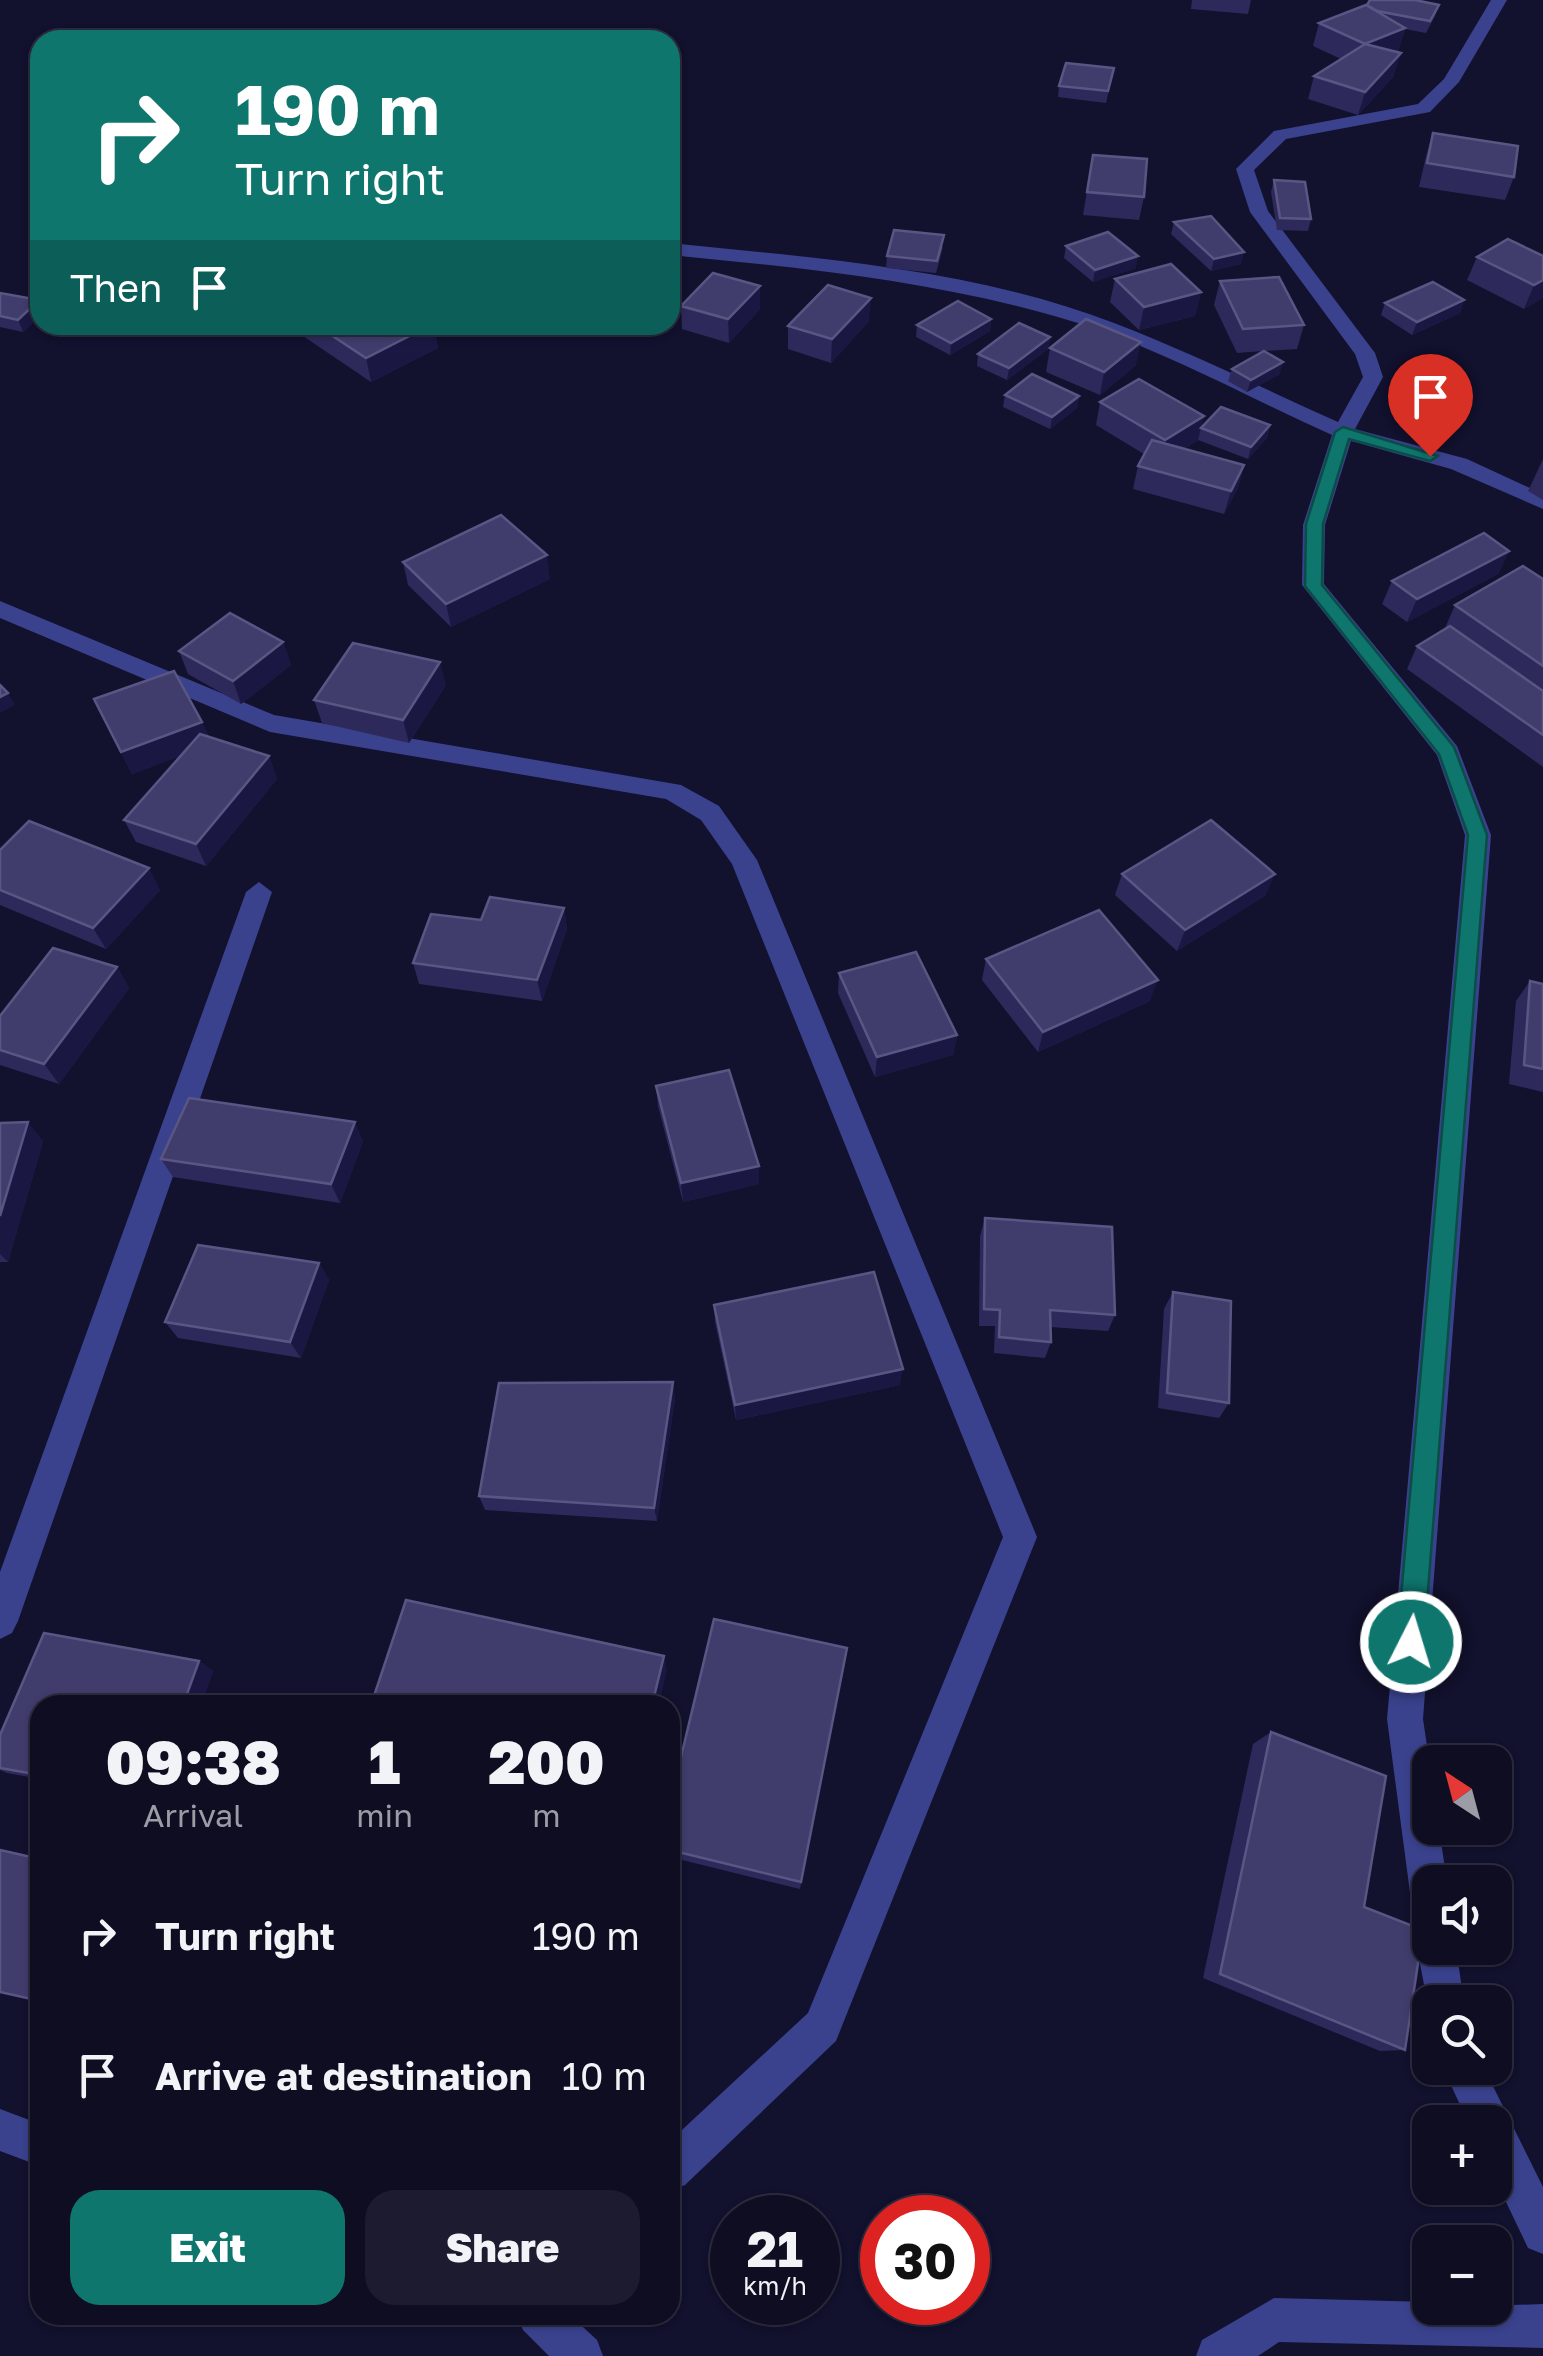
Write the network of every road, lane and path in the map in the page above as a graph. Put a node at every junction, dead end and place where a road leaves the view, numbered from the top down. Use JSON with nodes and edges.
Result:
{"nodes":[{"id":1,"x":1499,"y":0,"type":"edge"},
{"id":2,"x":680,"y":250,"type":"edge"},
{"id":3,"x":1343,"y":432,"type":"junction"},
{"id":4,"x":1543,"y":502,"type":"edge"},
{"id":5,"x":0,"y":609,"type":"edge"},
{"id":6,"x":259,"y":892,"type":"dead end"},
{"id":7,"x":0,"y":1621,"type":"edge"},
{"id":8,"x":1425,"y":1865,"type":"edge"},
{"id":9,"x":0,"y":2130,"type":"edge"},
{"id":10,"x":30,"y":2141,"type":"edge"},
{"id":11,"x":680,"y":2161,"type":"edge"},
{"id":12,"x":1512,"y":2169,"type":"edge"},
{"id":13,"x":1543,"y":2233,"type":"edge"},
{"id":14,"x":549,"y":2325,"type":"edge"},
{"id":15,"x":1543,"y":2326,"type":"edge"},
{"id":16,"x":582,"y":2356,"type":"edge"},
{"id":17,"x":1218,"y":2356,"type":"edge"}],
"edges":[{"from":1,"to":3,"type":"street"},
{"from":2,"to":3,"type":"street"},
{"from":3,"to":4,"type":"street"},
{"from":3,"to":8,"type":"street"},
{"from":5,"to":11,"type":"street"},
{"from":6,"to":7,"type":"street"},
{"from":9,"to":10,"type":"street"},
{"from":12,"to":13,"type":"street"},
{"from":14,"to":16,"type":"street"},
{"from":15,"to":17,"type":"street"}]}
